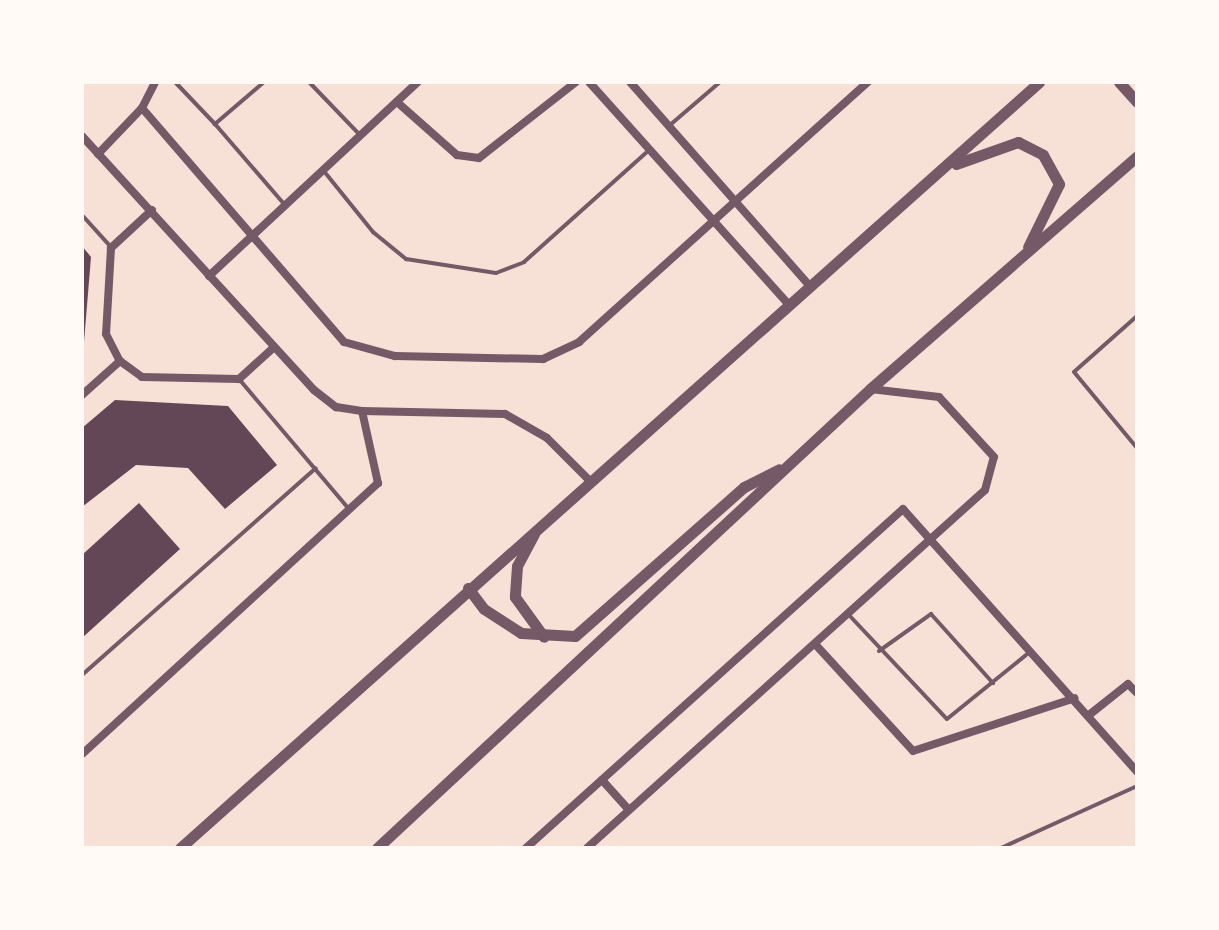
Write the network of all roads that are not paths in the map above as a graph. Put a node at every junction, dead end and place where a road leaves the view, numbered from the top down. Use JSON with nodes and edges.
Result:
{"nodes":[{"id":1,"x":155,"y":82,"type":"edge"},
{"id":2,"x":175,"y":82,"type":"edge"},
{"id":3,"x":264,"y":82,"type":"edge"},
{"id":4,"x":309,"y":82,"type":"edge"},
{"id":5,"x":417,"y":82,"type":"edge"},
{"id":6,"x":576,"y":82,"type":"edge"},
{"id":7,"x":589,"y":82,"type":"edge"},
{"id":8,"x":630,"y":82,"type":"edge"},
{"id":9,"x":720,"y":82,"type":"edge"},
{"id":10,"x":868,"y":82,"type":"edge"},
{"id":11,"x":1039,"y":82,"type":"edge"},
{"id":12,"x":1119,"y":82,"type":"edge"},
{"id":13,"x":397,"y":102,"type":"junction"},
{"id":14,"x":1137,"y":102,"type":"edge"},
{"id":15,"x":142,"y":108,"type":"junction"},
{"id":16,"x":215,"y":124,"type":"junction"},
{"id":17,"x":669,"y":126,"type":"junction"},
{"id":18,"x":360,"y":135,"type":"junction"},
{"id":19,"x":82,"y":136,"type":"edge"},
{"id":20,"x":650,"y":149,"type":"junction"},
{"id":21,"x":98,"y":154,"type":"junction"},
{"id":22,"x":1137,"y":156,"type":"edge"},
{"id":23,"x":322,"y":170,"type":"junction"},
{"id":24,"x":941,"y":172,"type":"junction"},
{"id":25,"x":734,"y":203,"type":"junction"},
{"id":26,"x":284,"y":205,"type":"junction"},
{"id":27,"x":152,"y":210,"type":"junction"},
{"id":28,"x":82,"y":215,"type":"edge"},
{"id":29,"x":716,"y":222,"type":"junction"},
{"id":30,"x":253,"y":233,"type":"junction"},
{"id":31,"x":111,"y":248,"type":"junction"},
{"id":32,"x":1022,"y":258,"type":"junction"},
{"id":33,"x":209,"y":276,"type":"junction"},
{"id":34,"x":810,"y":286,"type":"junction"},
{"id":35,"x":789,"y":305,"type":"junction"},
{"id":36,"x":1137,"y":316,"type":"edge"},
{"id":37,"x":272,"y":349,"type":"junction"},
{"id":38,"x":120,"y":361,"type":"junction"},
{"id":39,"x":239,"y":379,"type":"junction"},
{"id":40,"x":870,"y":389,"type":"junction"},
{"id":41,"x":82,"y":395,"type":"edge"},
{"id":42,"x":362,"y":411,"type":"junction"},
{"id":43,"x":1137,"y":448,"type":"edge"},
{"id":44,"x":787,"y":466,"type":"junction"},
{"id":45,"x":316,"y":468,"type":"junction"},
{"id":46,"x":590,"y":481,"type":"junction"},
{"id":47,"x":351,"y":510,"type":"junction"},
{"id":48,"x":538,"y":527,"type":"junction"},
{"id":49,"x":935,"y":536,"type":"junction"},
{"id":50,"x":468,"y":588,"type":"junction"},
{"id":51,"x":848,"y":614,"type":"junction"},
{"id":52,"x":545,"y":637,"type":"junction"},
{"id":53,"x":815,"y":644,"type":"junction"},
{"id":54,"x":1032,"y":649,"type":"junction"},
{"id":55,"x":879,"y":651,"type":"junction"},
{"id":56,"x":82,"y":675,"type":"edge"},
{"id":57,"x":993,"y":683,"type":"junction"},
{"id":58,"x":1137,"y":693,"type":"edge"},
{"id":59,"x":1075,"y":698,"type":"junction"},
{"id":60,"x":1089,"y":715,"type":"junction"},
{"id":61,"x":82,"y":754,"type":"edge"},
{"id":62,"x":1137,"y":772,"type":"edge"},
{"id":63,"x":602,"y":780,"type":"junction"},
{"id":64,"x":1137,"y":786,"type":"edge"},
{"id":65,"x":629,"y":810,"type":"junction"},
{"id":66,"x":180,"y":848,"type":"edge"},
{"id":67,"x":377,"y":848,"type":"edge"},
{"id":68,"x":526,"y":848,"type":"edge"},
{"id":69,"x":587,"y":848,"type":"edge"},
{"id":70,"x":1001,"y":848,"type":"edge"}],
"edges":[{"from":1,"to":15,"type":"street"},
{"from":2,"to":16,"type":"lane"},
{"from":3,"to":16,"type":"lane"},
{"from":4,"to":18,"type":"lane"},
{"from":5,"to":13,"type":"street"},
{"from":6,"to":13,"type":"street"},
{"from":7,"to":20,"type":"street"},
{"from":8,"to":17,"type":"street"},
{"from":9,"to":17,"type":"lane"},
{"from":10,"to":25,"type":"street"},
{"from":11,"to":24,"type":"street"},
{"from":12,"to":14,"type":"street"},
{"from":13,"to":18,"type":"street"},
{"from":15,"to":21,"type":"street"},
{"from":15,"to":30,"type":"street"},
{"from":16,"to":26,"type":"lane"},
{"from":17,"to":25,"type":"street"},
{"from":18,"to":23,"type":"street"},
{"from":19,"to":21,"type":"street"},
{"from":20,"to":23,"type":"lane"},
{"from":20,"to":29,"type":"street"},
{"from":21,"to":27,"type":"street"},
{"from":22,"to":32,"type":"street"},
{"from":23,"to":26,"type":"street"},
{"from":24,"to":32,"type":"street"},
{"from":24,"to":34,"type":"street"},
{"from":25,"to":29,"type":"street"},
{"from":25,"to":34,"type":"street"},
{"from":26,"to":30,"type":"street"},
{"from":27,"to":31,"type":"street"},
{"from":27,"to":33,"type":"street"},
{"from":28,"to":31,"type":"lane"},
{"from":29,"to":30,"type":"street"},
{"from":29,"to":35,"type":"street"},
{"from":30,"to":33,"type":"street"},
{"from":31,"to":38,"type":"street"},
{"from":32,"to":40,"type":"street"},
{"from":33,"to":37,"type":"street"},
{"from":34,"to":35,"type":"street"},
{"from":35,"to":46,"type":"street"},
{"from":36,"to":43,"type":"lane"},
{"from":37,"to":39,"type":"street"},
{"from":37,"to":42,"type":"street"},
{"from":38,"to":39,"type":"street"},
{"from":38,"to":41,"type":"street"},
{"from":39,"to":45,"type":"lane"},
{"from":40,"to":44,"type":"street"},
{"from":40,"to":49,"type":"street"},
{"from":42,"to":46,"type":"street"},
{"from":42,"to":47,"type":"street"},
{"from":44,"to":52,"type":"street"},
{"from":44,"to":67,"type":"street"},
{"from":45,"to":47,"type":"lane"},
{"from":45,"to":56,"type":"lane"},
{"from":46,"to":48,"type":"street"},
{"from":47,"to":61,"type":"street"},
{"from":48,"to":50,"type":"street"},
{"from":48,"to":52,"type":"street"},
{"from":49,"to":51,"type":"street"},
{"from":49,"to":54,"type":"street"},
{"from":49,"to":63,"type":"street"},
{"from":50,"to":52,"type":"street"},
{"from":50,"to":66,"type":"street"},
{"from":51,"to":53,"type":"street"},
{"from":51,"to":55,"type":"lane"},
{"from":53,"to":59,"type":"street"},
{"from":53,"to":65,"type":"street"},
{"from":54,"to":57,"type":"lane"},
{"from":54,"to":59,"type":"street"},
{"from":55,"to":57,"type":"lane"},
{"from":55,"to":57,"type":"lane"},
{"from":58,"to":60,"type":"street"},
{"from":59,"to":60,"type":"street"},
{"from":60,"to":62,"type":"street"},
{"from":63,"to":65,"type":"street"},
{"from":63,"to":68,"type":"street"},
{"from":64,"to":70,"type":"lane"},
{"from":65,"to":69,"type":"street"}]}
